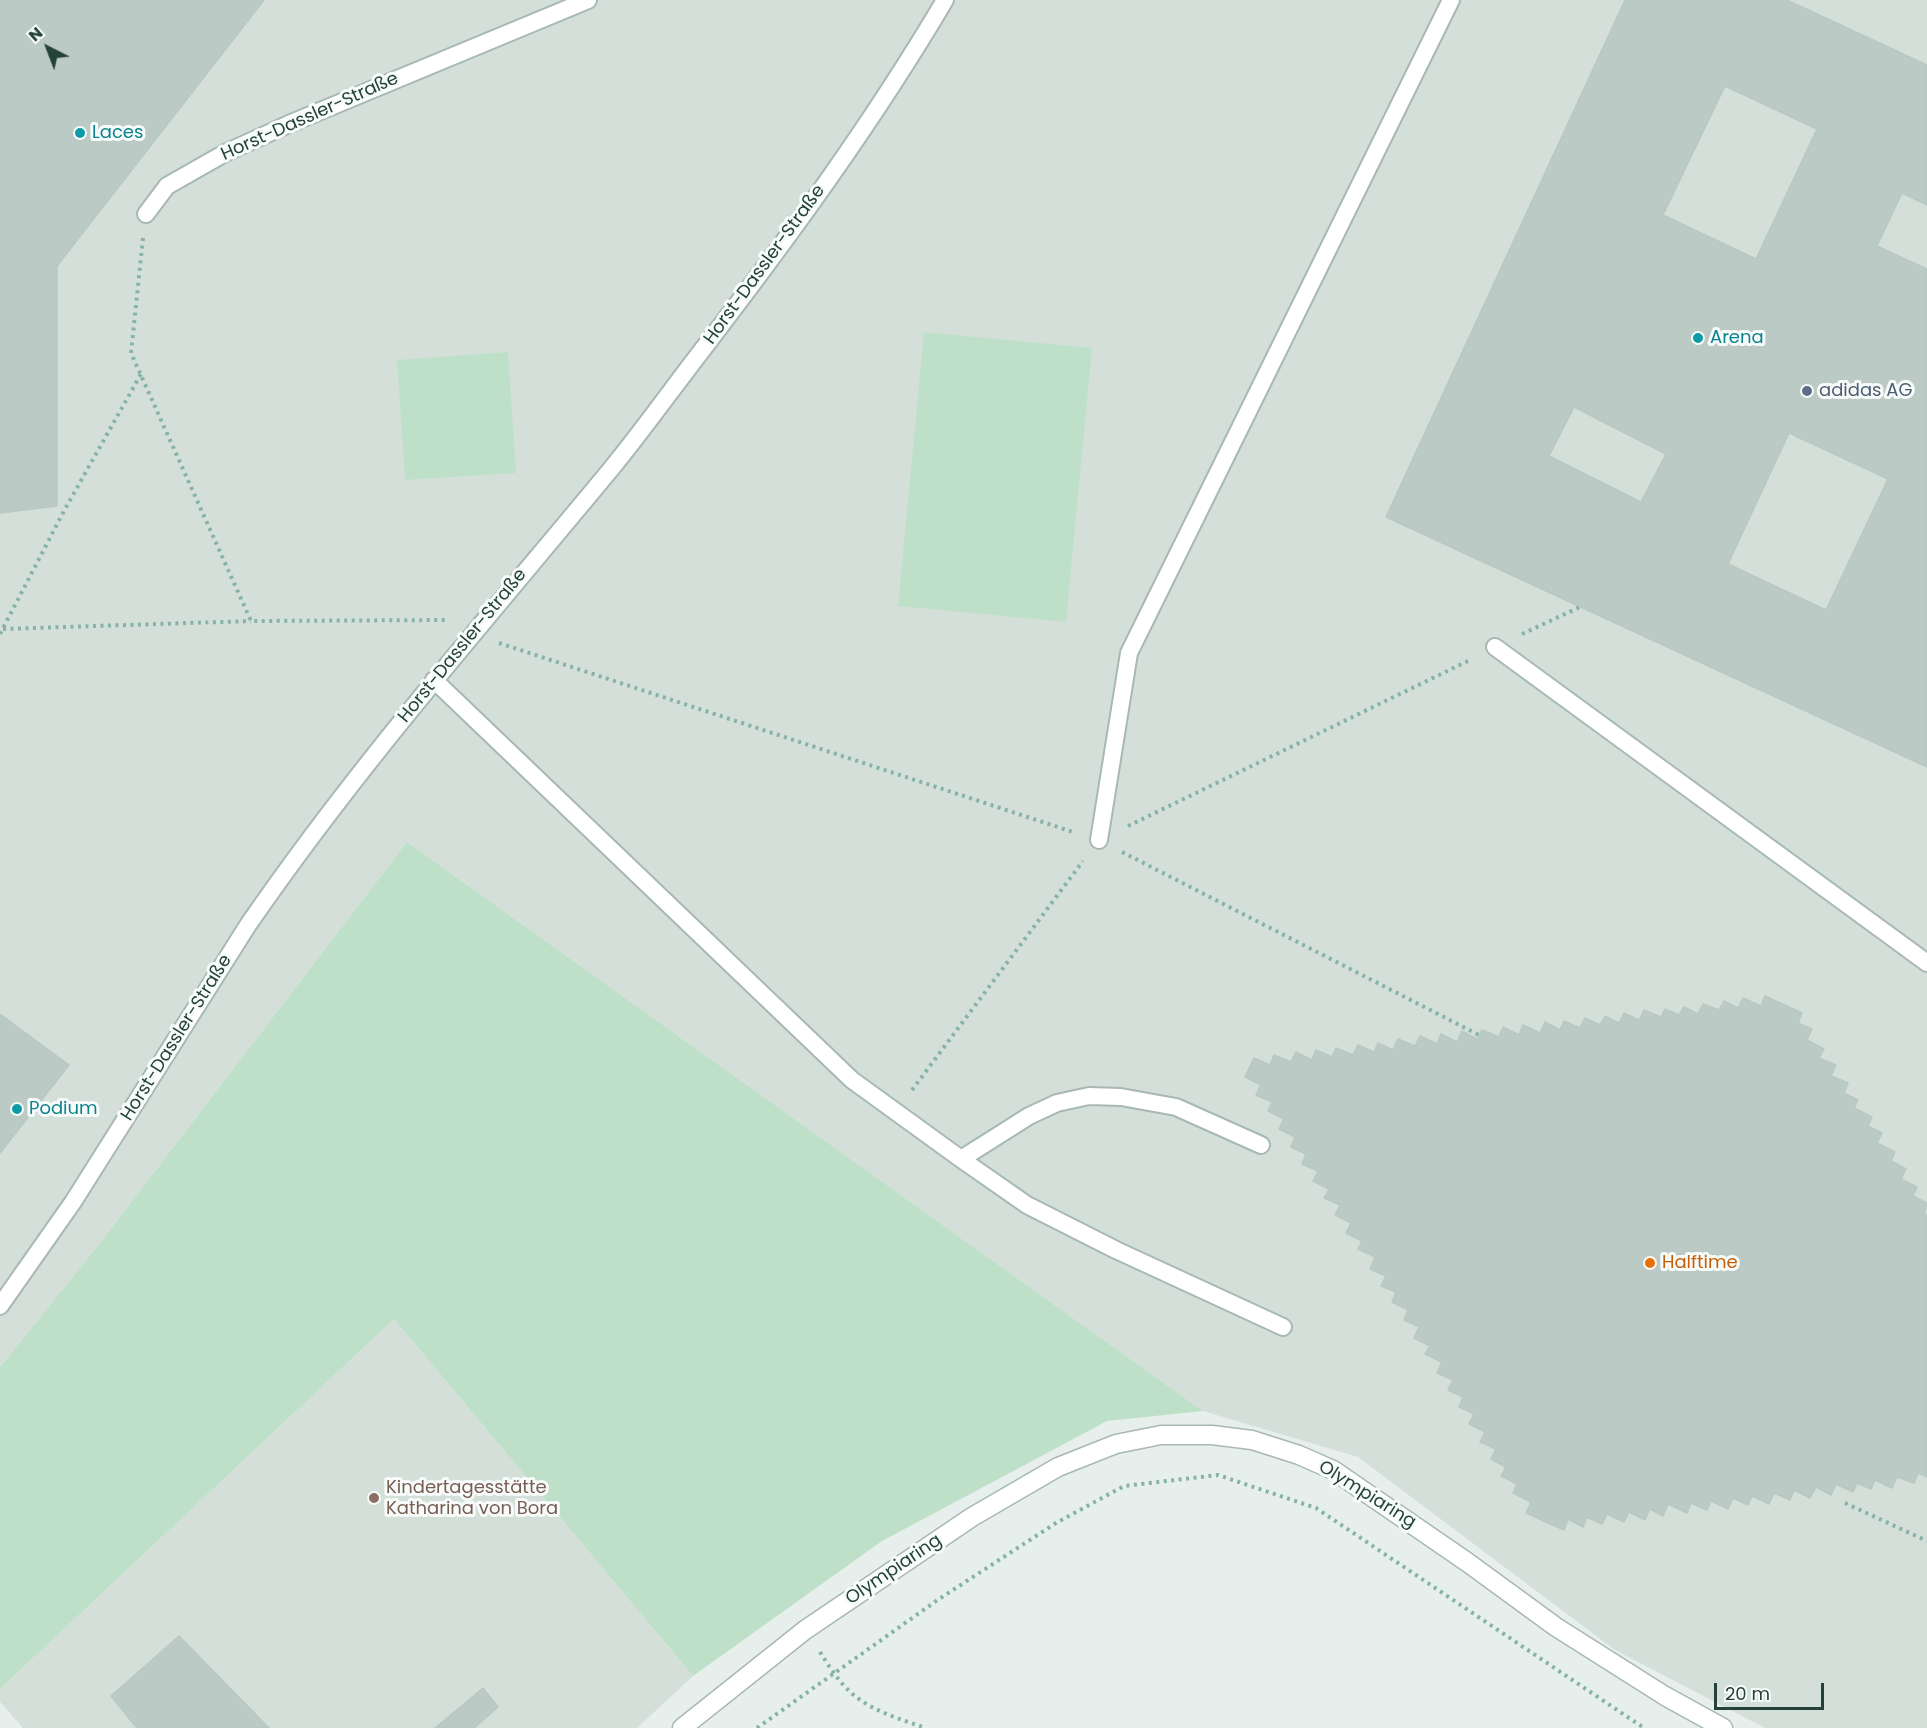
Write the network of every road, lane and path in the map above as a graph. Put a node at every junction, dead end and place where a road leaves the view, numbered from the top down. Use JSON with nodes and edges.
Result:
{"nodes":[{"id":1,"x":588,"y":0,"type":"edge"},
{"id":2,"x":945,"y":0,"type":"edge"},
{"id":3,"x":1451,"y":0,"type":"edge"},
{"id":4,"x":146,"y":214,"type":"joint"},
{"id":5,"x":141,"y":373,"type":"junction"},
{"id":6,"x":1580,"y":606,"type":"dead end"},
{"id":7,"x":483,"y":620,"type":"junction"},
{"id":8,"x":251,"y":621,"type":"junction"},
{"id":9,"x":1,"y":631,"type":"edge"},
{"id":10,"x":472,"y":634,"type":"junction"},
{"id":11,"x":1495,"y":647,"type":"junction"},
{"id":12,"x":434,"y":680,"type":"junction"},
{"id":13,"x":1099,"y":840,"type":"junction"},
{"id":14,"x":1927,"y":963,"type":"edge"},
{"id":15,"x":1479,"y":1035,"type":"dead end"},
{"id":16,"x":895,"y":1112,"type":"junction"},
{"id":17,"x":1261,"y":1145,"type":"dead end"},
{"id":18,"x":961,"y":1159,"type":"junction"},
{"id":19,"x":0,"y":1306,"type":"edge"},
{"id":20,"x":1283,"y":1327,"type":"dead end"},
{"id":21,"x":1845,"y":1503,"type":"dead end"},
{"id":22,"x":1927,"y":1541,"type":"edge"},
{"id":23,"x":805,"y":1630,"type":"junction"},
{"id":24,"x":835,"y":1674,"type":"junction"},
{"id":25,"x":682,"y":1728,"type":"edge"},
{"id":26,"x":757,"y":1728,"type":"edge"},
{"id":27,"x":926,"y":1728,"type":"edge"},
{"id":28,"x":1644,"y":1728,"type":"edge"},
{"id":29,"x":1723,"y":1728,"type":"edge"}],
"edges":[{"from":1,"to":4,"type":"lane","name":"Horst-Dassler-Straße"},
{"from":2,"to":7,"type":"lane","name":"Horst-Dassler-Straße"},
{"from":3,"to":13,"type":"lane"},
{"from":4,"to":5,"type":"path"},
{"from":5,"to":8,"type":"path"},
{"from":5,"to":9,"type":"path"},
{"from":6,"to":11,"type":"path"},
{"from":7,"to":8,"type":"path"},
{"from":7,"to":10,"type":"lane","name":"Horst-Dassler-Straße"},
{"from":8,"to":9,"type":"path"},
{"from":10,"to":12,"type":"lane","name":"Horst-Dassler-Straße"},
{"from":10,"to":13,"type":"path"},
{"from":11,"to":13,"type":"path"},
{"from":11,"to":14,"type":"lane"},
{"from":12,"to":16,"type":"lane"},
{"from":12,"to":19,"type":"lane","name":"Horst-Dassler-Straße"},
{"from":13,"to":15,"type":"path"},
{"from":13,"to":16,"type":"path"},
{"from":16,"to":18,"type":"lane"},
{"from":17,"to":18,"type":"lane"},
{"from":18,"to":20,"type":"lane"},
{"from":21,"to":22,"type":"path"},
{"from":23,"to":24,"type":"path"},
{"from":23,"to":25,"type":"street","name":"Olympiaring"},
{"from":23,"to":29,"type":"street","name":"Olympiaring"},
{"from":24,"to":26,"type":"path"},
{"from":24,"to":27,"type":"path"},
{"from":24,"to":28,"type":"path"}]}
